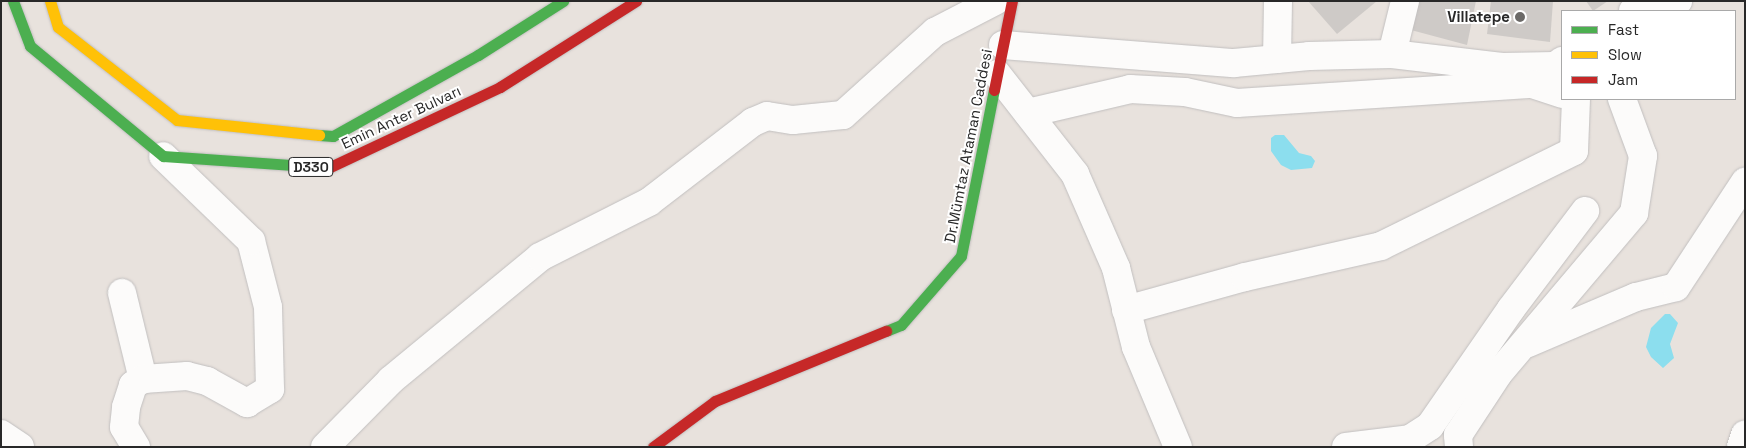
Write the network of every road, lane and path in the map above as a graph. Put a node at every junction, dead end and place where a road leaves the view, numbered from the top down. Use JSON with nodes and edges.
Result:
{"nodes":[{"id":1,"x":13,"y":1,"type":"edge"},
{"id":2,"x":50,"y":1,"type":"edge"},
{"id":3,"x":564,"y":1,"type":"edge"},
{"id":4,"x":636,"y":1,"type":"edge"},
{"id":5,"x":995,"y":1,"type":"edge"},
{"id":6,"x":1012,"y":1,"type":"edge"},
{"id":7,"x":1278,"y":1,"type":"edge"},
{"id":8,"x":1405,"y":1,"type":"edge"},
{"id":9,"x":1644,"y":1,"type":"edge"},
{"id":10,"x":1678,"y":1,"type":"edge"},
{"id":11,"x":1634,"y":10,"type":"edge"},
{"id":12,"x":1668,"y":10,"type":"edge"},
{"id":13,"x":1004,"y":45,"type":"junction"},
{"id":14,"x":1392,"y":54,"type":"junction"},
{"id":15,"x":1277,"y":59,"type":"junction"},
{"id":16,"x":1561,"y":62,"type":"edge"},
{"id":17,"x":997,"y":74,"type":"junction"},
{"id":18,"x":1561,"y":94,"type":"edge"},
{"id":19,"x":1576,"y":100,"type":"edge"},
{"id":20,"x":1622,"y":100,"type":"edge"},
{"id":21,"x":1028,"y":113,"type":"junction"},
{"id":22,"x":163,"y":156,"type":"junction"},
{"id":23,"x":1745,"y":182,"type":"edge"},
{"id":24,"x":1585,"y":210,"type":"dead end"},
{"id":25,"x":122,"y":293,"type":"dead end"},
{"id":26,"x":1126,"y":310,"type":"junction"},
{"id":27,"x":1525,"y":344,"type":"junction"},
{"id":28,"x":143,"y":379,"type":"junction"},
{"id":29,"x":1,"y":434,"type":"edge"},
{"id":30,"x":1745,"y":435,"type":"edge"},
{"id":31,"x":20,"y":447,"type":"edge"},
{"id":32,"x":136,"y":447,"type":"edge"},
{"id":33,"x":325,"y":447,"type":"edge"},
{"id":34,"x":653,"y":447,"type":"edge"},
{"id":35,"x":1178,"y":447,"type":"edge"},
{"id":36,"x":1346,"y":447,"type":"edge"},
{"id":37,"x":1459,"y":447,"type":"edge"},
{"id":38,"x":1741,"y":447,"type":"edge"}],
"edges":[{"from":1,"to":22,"type":"main road"},
{"from":2,"to":3,"type":"main road","name":"Emin Anter Bulvarı","number":"D330"},
{"from":4,"to":22,"type":"main road","name":"Emin Anter Bulvarı","number":"D330"},
{"from":5,"to":33,"type":"street"},
{"from":6,"to":13,"type":"main road","name":"Dr.Mümtaz Ataman Caddesi"},
{"from":7,"to":15,"type":"street"},
{"from":8,"to":14,"type":"street"},
{"from":9,"to":11,"type":"street"},
{"from":10,"to":12,"type":"street"},
{"from":13,"to":15,"type":"street"},
{"from":13,"to":17,"type":"main road","name":"Dr.Mümtaz Ataman Caddesi"},
{"from":14,"to":15,"type":"street"},
{"from":14,"to":16,"type":"street"},
{"from":17,"to":21,"type":"street"},
{"from":17,"to":34,"type":"main road","name":"Dr.Mümtaz Ataman Caddesi"},
{"from":18,"to":21,"type":"street"},
{"from":19,"to":26,"type":"street"},
{"from":20,"to":27,"type":"street"},
{"from":21,"to":26,"type":"street"},
{"from":22,"to":28,"type":"street"},
{"from":23,"to":27,"type":"street"},
{"from":24,"to":36,"type":"street"},
{"from":25,"to":28,"type":"street"},
{"from":26,"to":35,"type":"street"},
{"from":27,"to":37,"type":"street"},
{"from":28,"to":32,"type":"street"},
{"from":29,"to":31,"type":"street"},
{"from":30,"to":38,"type":"street"}]}
